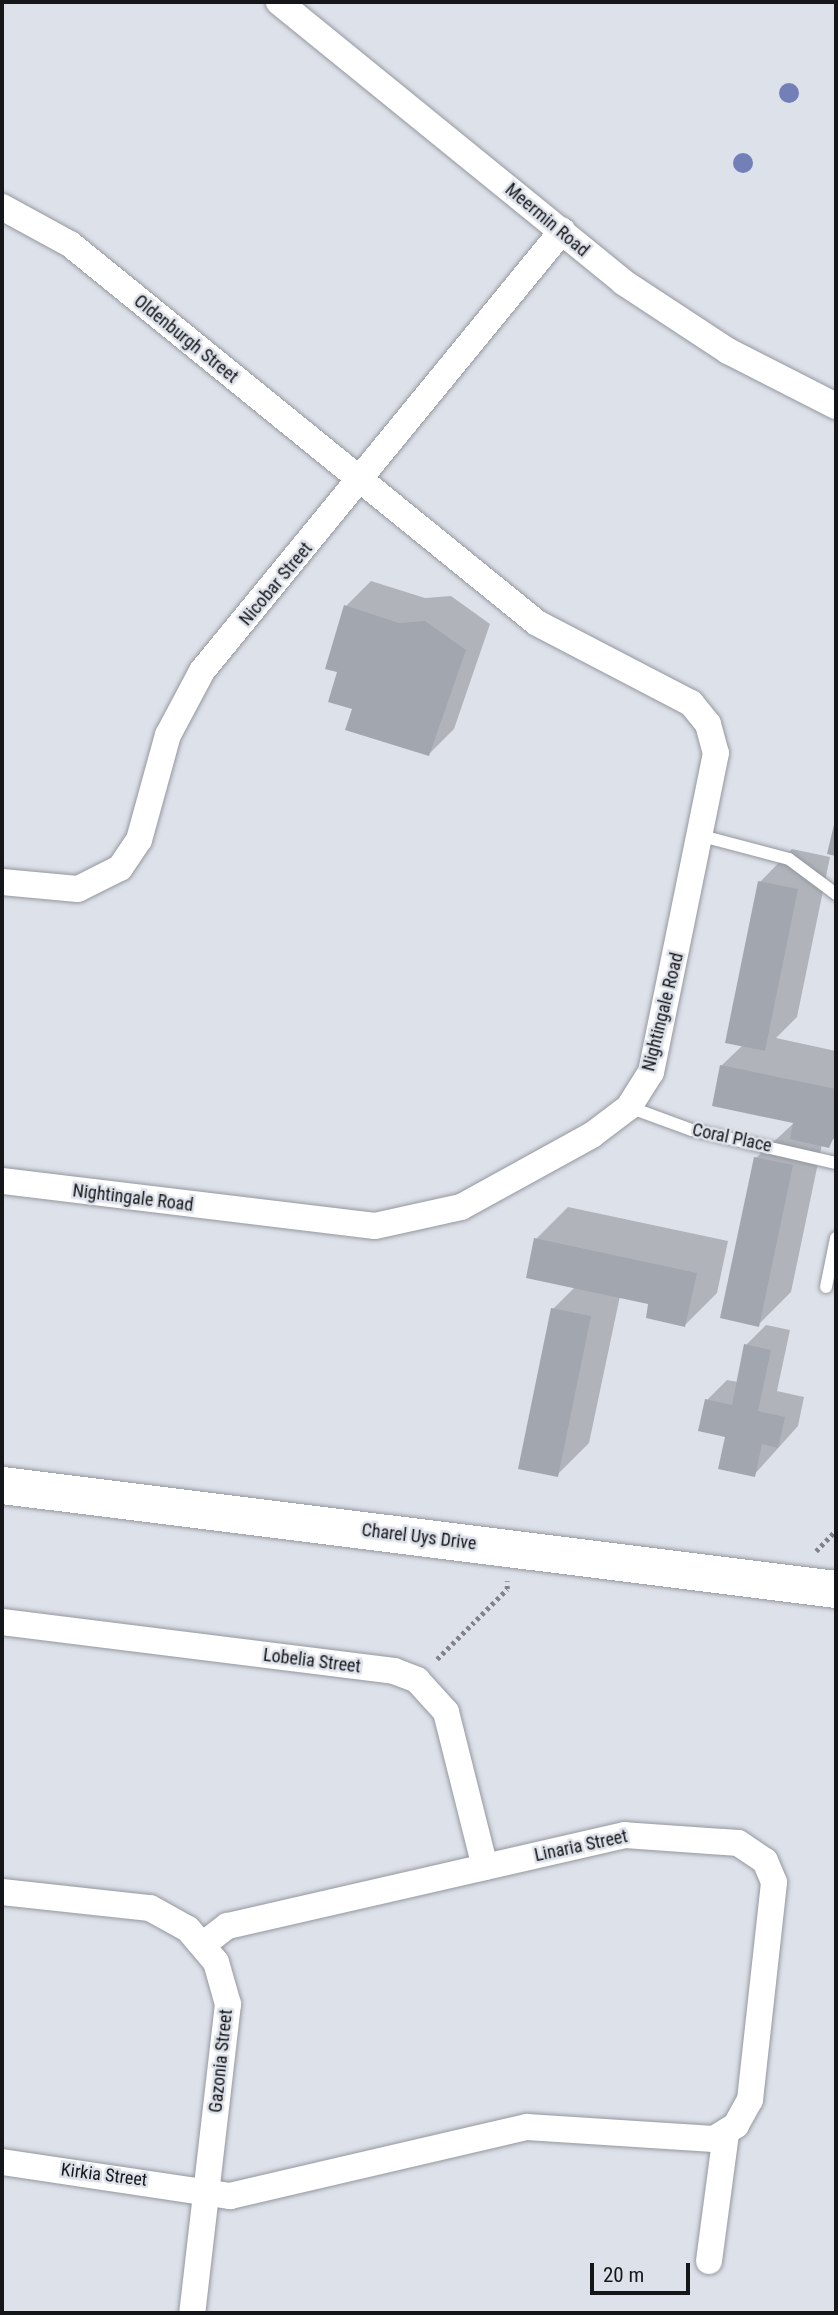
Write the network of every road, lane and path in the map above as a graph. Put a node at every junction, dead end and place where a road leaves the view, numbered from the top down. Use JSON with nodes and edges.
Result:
{"nodes":[{"id":1,"x":279,"y":2,"type":"edge"},
{"id":2,"x":310,"y":11,"type":"edge"},
{"id":3,"x":2,"y":207,"type":"edge"},
{"id":4,"x":562,"y":231,"type":"junction"},
{"id":5,"x":836,"y":406,"type":"edge"},
{"id":6,"x":361,"y":484,"type":"junction"},
{"id":7,"x":702,"y":836,"type":"junction"},
{"id":8,"x":2,"y":882,"type":"edge"},
{"id":9,"x":836,"y":894,"type":"edge"},
{"id":10,"x":629,"y":1107,"type":"junction"},
{"id":11,"x":836,"y":1163,"type":"edge"},
{"id":12,"x":2,"y":1181,"type":"edge"},
{"id":13,"x":836,"y":1238,"type":"edge"},
{"id":14,"x":826,"y":1287,"type":"dead end"},
{"id":15,"x":2,"y":1485,"type":"edge"},
{"id":16,"x":508,"y":1548,"type":"junction"},
{"id":17,"x":836,"y":1589,"type":"edge"},
{"id":18,"x":2,"y":1622,"type":"edge"},
{"id":19,"x":417,"y":1680,"type":"junction"},
{"id":20,"x":485,"y":1867,"type":"junction"},
{"id":21,"x":2,"y":1892,"type":"edge"},
{"id":22,"x":204,"y":1944,"type":"junction"},
{"id":23,"x":726,"y":2134,"type":"junction"},
{"id":24,"x":2,"y":2162,"type":"edge"},
{"id":25,"x":206,"y":2191,"type":"junction"},
{"id":26,"x":709,"y":2261,"type":"dead end"},
{"id":27,"x":192,"y":2313,"type":"edge"}],
"edges":[{"from":1,"to":2,"type":"street","name":"Meermin Road"},
{"from":2,"to":4,"type":"street","name":"Meermin Road"},
{"from":3,"to":6,"type":"street","name":"Oldenburgh Street"},
{"from":4,"to":5,"type":"street","name":"Meermin Road"},
{"from":4,"to":6,"type":"street","name":"Nicobar Street"},
{"from":6,"to":7,"type":"street","name":"Nightingale Road"},
{"from":6,"to":8,"type":"street","name":"Nicobar Street"},
{"from":7,"to":9,"type":"lane"},
{"from":7,"to":10,"type":"street","name":"Nightingale Road"},
{"from":10,"to":11,"type":"lane","name":"Coral Place"},
{"from":10,"to":12,"type":"street","name":"Nightingale Road"},
{"from":13,"to":14,"type":"lane"},
{"from":15,"to":16,"type":"main road","name":"Charel Uys Drive"},
{"from":16,"to":17,"type":"main road","name":"Charel Uys Drive"},
{"from":16,"to":19,"type":"path"},
{"from":18,"to":19,"type":"street","name":"Lobelia Street"},
{"from":19,"to":20,"type":"street"},
{"from":20,"to":22,"type":"street","name":"Linaria Street"},
{"from":20,"to":23,"type":"street","name":"Linaria Street"},
{"from":21,"to":22,"type":"street"},
{"from":22,"to":25,"type":"street","name":"Gazonia Street"},
{"from":23,"to":25,"type":"street"},
{"from":23,"to":26,"type":"street","name":"Linaria Street"},
{"from":24,"to":25,"type":"street","name":"Kirkia Street"},
{"from":25,"to":27,"type":"street","name":"Gazonia Street"}]}
